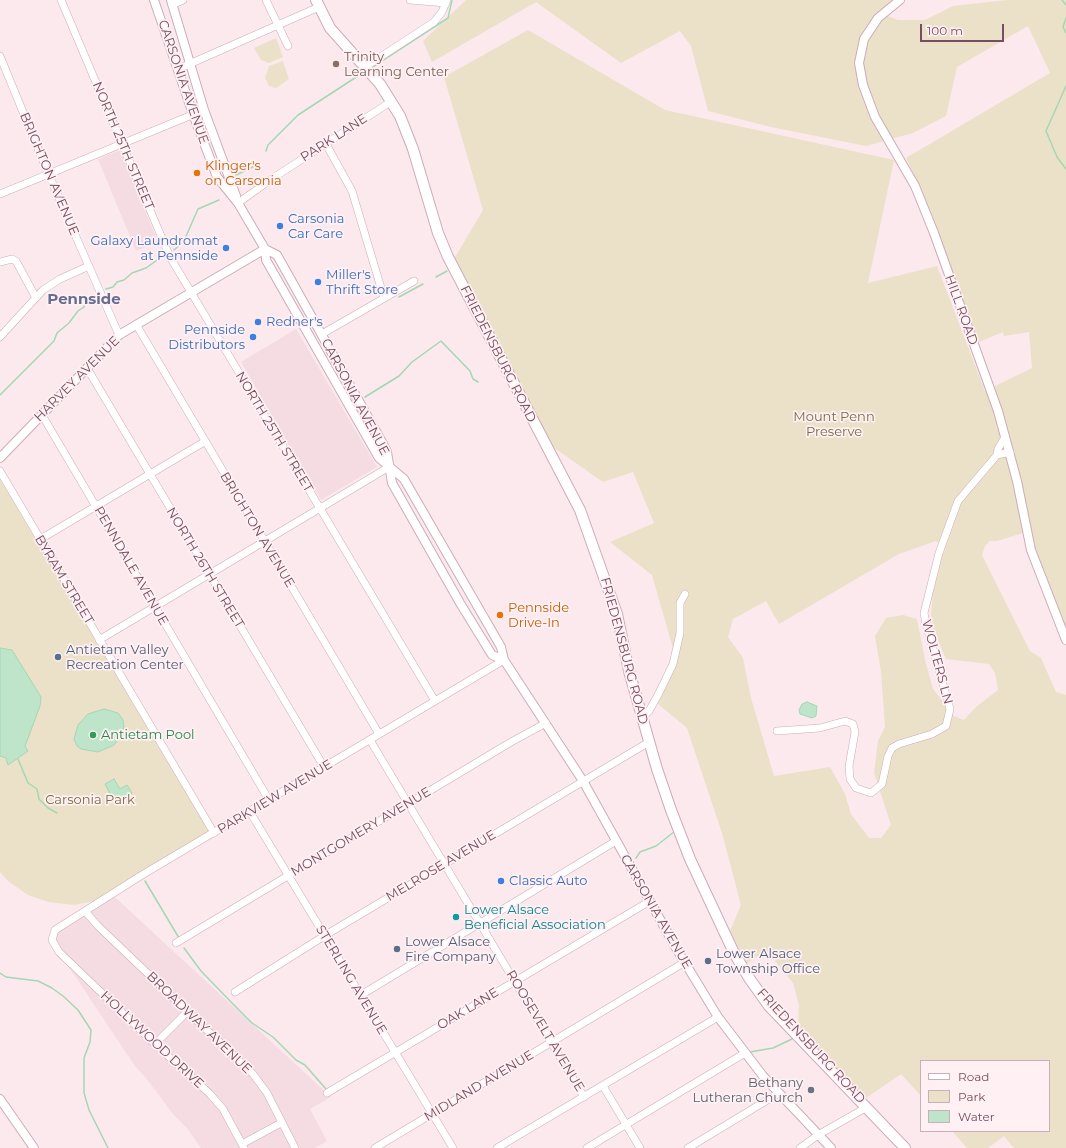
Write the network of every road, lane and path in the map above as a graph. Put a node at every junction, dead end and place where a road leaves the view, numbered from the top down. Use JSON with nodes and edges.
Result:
{"nodes":[{"id":1,"x":61,"y":0,"type":"edge"},
{"id":2,"x":154,"y":0,"type":"edge"},
{"id":3,"x":183,"y":0,"type":"edge"},
{"id":4,"x":266,"y":0,"type":"edge"},
{"id":5,"x":410,"y":0,"type":"edge"},
{"id":6,"x":900,"y":0,"type":"edge"},
{"id":7,"x":446,"y":1,"type":"edge"},
{"id":8,"x":172,"y":2,"type":"edge"},
{"id":9,"x":317,"y":4,"type":"edge"},
{"id":10,"x":278,"y":25,"type":"junction"},
{"id":11,"x":288,"y":46,"type":"dead end"},
{"id":12,"x":0,"y":56,"type":"edge"},
{"id":13,"x":190,"y":64,"type":"junction"},
{"id":14,"x":365,"y":67,"type":"junction"},
{"id":15,"x":178,"y":69,"type":"junction"},
{"id":16,"x":392,"y":101,"type":"junction"},
{"id":17,"x":204,"y":110,"type":"junction"},
{"id":18,"x":193,"y":114,"type":"junction"},
{"id":19,"x":121,"y":144,"type":"junction"},
{"id":20,"x":326,"y":144,"type":"junction"},
{"id":21,"x":48,"y":174,"type":"junction"},
{"id":22,"x":0,"y":194,"type":"edge"},
{"id":23,"x":238,"y":203,"type":"junction"},
{"id":24,"x":265,"y":249,"type":"junction"},
{"id":25,"x":0,"y":262,"type":"edge"},
{"id":26,"x":89,"y":266,"type":"junction"},
{"id":27,"x":414,"y":281,"type":"dead end"},
{"id":28,"x":192,"y":293,"type":"junction"},
{"id":29,"x":36,"y":298,"type":"junction"},
{"id":30,"x":384,"y":298,"type":"junction"},
{"id":31,"x":137,"y":326,"type":"junction"},
{"id":32,"x":322,"y":334,"type":"junction"},
{"id":33,"x":119,"y":335,"type":"junction"},
{"id":34,"x":0,"y":336,"type":"edge"},
{"id":35,"x":87,"y":368,"type":"junction"},
{"id":36,"x":42,"y":415,"type":"junction"},
{"id":37,"x":1005,"y":437,"type":"junction"},
{"id":38,"x":204,"y":442,"type":"junction"},
{"id":39,"x":1010,"y":452,"type":"junction"},
{"id":40,"x":997,"y":455,"type":"junction"},
{"id":41,"x":0,"y":458,"type":"edge"},
{"id":42,"x":389,"y":467,"type":"junction"},
{"id":43,"x":0,"y":471,"type":"edge"},
{"id":44,"x":149,"y":474,"type":"junction"},
{"id":45,"x":96,"y":506,"type":"junction"},
{"id":46,"x":318,"y":508,"type":"junction"},
{"id":47,"x":39,"y":540,"type":"junction"},
{"id":48,"x":264,"y":541,"type":"junction"},
{"id":49,"x":209,"y":574,"type":"junction"},
{"id":50,"x":685,"y":594,"type":"dead end"},
{"id":51,"x":155,"y":607,"type":"junction"},
{"id":52,"x":99,"y":640,"type":"junction"},
{"id":53,"x":1066,"y":640,"type":"edge"},
{"id":54,"x":504,"y":660,"type":"junction"},
{"id":55,"x":435,"y":701,"type":"junction"},
{"id":56,"x":642,"y":718,"type":"junction"},
{"id":57,"x":546,"y":723,"type":"junction"},
{"id":58,"x":777,"y":731,"type":"dead end"},
{"id":59,"x":379,"y":734,"type":"junction"},
{"id":60,"x":370,"y":740,"type":"junction"},
{"id":61,"x":649,"y":742,"type":"junction"},
{"id":62,"x":324,"y":767,"type":"junction"},
{"id":63,"x":583,"y":781,"type":"junction"},
{"id":64,"x":269,"y":800,"type":"junction"},
{"id":65,"x":408,"y":804,"type":"junction"},
{"id":66,"x":250,"y":812,"type":"junction"},
{"id":67,"x":214,"y":833,"type":"junction"},
{"id":68,"x":616,"y":841,"type":"junction"},
{"id":69,"x":444,"y":864,"type":"junction"},
{"id":70,"x":288,"y":875,"type":"junction"},
{"id":71,"x":650,"y":901,"type":"junction"},
{"id":72,"x":86,"y":911,"type":"junction"},
{"id":73,"x":479,"y":923,"type":"junction"},
{"id":74,"x":324,"y":936,"type":"junction"},
{"id":75,"x":52,"y":940,"type":"joint"},
{"id":76,"x":176,"y":943,"type":"dead end"},
{"id":77,"x":685,"y":962,"type":"junction"},
{"id":78,"x":515,"y":981,"type":"junction"},
{"id":79,"x":235,"y":992,"type":"dead end"},
{"id":80,"x":361,"y":995,"type":"junction"},
{"id":81,"x":187,"y":1012,"type":"junction"},
{"id":82,"x":718,"y":1017,"type":"junction"},
{"id":83,"x":552,"y":1043,"type":"junction"},
{"id":84,"x":155,"y":1044,"type":"junction"},
{"id":85,"x":395,"y":1053,"type":"junction"},
{"id":86,"x":745,"y":1053,"type":"junction"},
{"id":87,"x":603,"y":1086,"type":"junction"},
{"id":88,"x":327,"y":1093,"type":"dead end"},
{"id":89,"x":779,"y":1093,"type":"junction"},
{"id":90,"x":584,"y":1097,"type":"junction"},
{"id":91,"x":0,"y":1099,"type":"edge"},
{"id":92,"x":867,"y":1107,"type":"junction"},
{"id":93,"x":432,"y":1114,"type":"junction"},
{"id":94,"x":281,"y":1123,"type":"junction"},
{"id":95,"x":626,"y":1125,"type":"junction"},
{"id":96,"x":818,"y":1134,"type":"junction"},
{"id":97,"x":243,"y":1146,"type":"edge"},
{"id":98,"x":34,"y":1148,"type":"edge"},
{"id":99,"x":295,"y":1148,"type":"edge"},
{"id":100,"x":375,"y":1148,"type":"edge"},
{"id":101,"x":453,"y":1148,"type":"edge"},
{"id":102,"x":497,"y":1148,"type":"edge"},
{"id":103,"x":587,"y":1148,"type":"edge"},
{"id":104,"x":640,"y":1148,"type":"edge"},
{"id":105,"x":688,"y":1148,"type":"edge"},
{"id":106,"x":800,"y":1148,"type":"edge"},
{"id":107,"x":830,"y":1148,"type":"edge"},
{"id":108,"x":905,"y":1148,"type":"edge"}],
"edges":[{"from":1,"to":19,"type":"street","name":"NORTH 25TH STREET"},
{"from":2,"to":15,"type":"street","name":"CARSONIA AVENUE"},
{"from":3,"to":8,"type":"street"},
{"from":4,"to":10,"type":"street"},
{"from":5,"to":7,"type":"street"},
{"from":6,"to":37,"type":"street","name":"HILL ROAD"},
{"from":7,"to":14,"type":"street"},
{"from":8,"to":13,"type":"street","name":"CARSONIA AVENUE"},
{"from":9,"to":10,"type":"street"},
{"from":9,"to":14,"type":"main road","name":"FRIEDENSBURG ROAD"},
{"from":10,"to":11,"type":"street"},
{"from":10,"to":13,"type":"street"},
{"from":12,"to":21,"type":"street","name":"BRIGHTON AVENUE"},
{"from":13,"to":15,"type":"street"},
{"from":13,"to":17,"type":"street","name":"CARSONIA AVENUE"},
{"from":14,"to":16,"type":"main road","name":"FRIEDENSBURG ROAD"},
{"from":15,"to":18,"type":"street","name":"CARSONIA AVENUE"},
{"from":16,"to":20,"type":"street","name":"PARK LANE"},
{"from":16,"to":56,"type":"main road","name":"FRIEDENSBURG ROAD"},
{"from":17,"to":18,"type":"street"},
{"from":17,"to":23,"type":"street","name":"CARSONIA AVENUE"},
{"from":18,"to":19,"type":"street"},
{"from":18,"to":23,"type":"street","name":"CARSONIA AVENUE"},
{"from":19,"to":21,"type":"street"},
{"from":19,"to":28,"type":"street","name":"NORTH 25TH STREET"},
{"from":20,"to":23,"type":"street","name":"PARK LANE"},
{"from":20,"to":30,"type":"street"},
{"from":21,"to":22,"type":"street"},
{"from":21,"to":26,"type":"street","name":"BRIGHTON AVENUE"},
{"from":23,"to":24,"type":"street","name":"CARSONIA AVENUE"},
{"from":24,"to":28,"type":"street","name":"HARVEY AVENUE"},
{"from":24,"to":32,"type":"street","name":"CARSONIA AVENUE"},
{"from":24,"to":42,"type":"street","name":"CARSONIA AVENUE"},
{"from":25,"to":29,"type":"street"},
{"from":26,"to":29,"type":"street"},
{"from":26,"to":33,"type":"street","name":"BRIGHTON AVENUE"},
{"from":27,"to":30,"type":"street"},
{"from":28,"to":31,"type":"street","name":"HARVEY AVENUE"},
{"from":28,"to":46,"type":"street","name":"NORTH 25TH STREET"},
{"from":29,"to":34,"type":"street"},
{"from":30,"to":32,"type":"street"},
{"from":31,"to":33,"type":"street","name":"HARVEY AVENUE"},
{"from":31,"to":38,"type":"street","name":"BRIGHTON AVENUE"},
{"from":32,"to":42,"type":"street","name":"CARSONIA AVENUE"},
{"from":33,"to":35,"type":"street","name":"HARVEY AVENUE"},
{"from":35,"to":36,"type":"street","name":"HARVEY AVENUE"},
{"from":35,"to":44,"type":"street","name":"NORTH 26TH STREET"},
{"from":36,"to":41,"type":"street","name":"HARVEY AVENUE"},
{"from":36,"to":45,"type":"street","name":"PENNDALE AVENUE"},
{"from":37,"to":39,"type":"street","name":"HILL ROAD"},
{"from":37,"to":40,"type":"street"},
{"from":38,"to":44,"type":"street"},
{"from":38,"to":48,"type":"street","name":"BRIGHTON AVENUE"},
{"from":39,"to":40,"type":"street"},
{"from":39,"to":53,"type":"street","name":"HILL ROAD"},
{"from":40,"to":58,"type":"street","name":"WOLTERS LN"},
{"from":42,"to":46,"type":"street"},
{"from":42,"to":54,"type":"street","name":"CARSONIA AVENUE"},
{"from":42,"to":54,"type":"street","name":"CARSONIA AVENUE"},
{"from":43,"to":47,"type":"street","name":"BYRAM STREET"},
{"from":44,"to":45,"type":"street"},
{"from":44,"to":49,"type":"street","name":"NORTH 26TH STREET"},
{"from":45,"to":47,"type":"street"},
{"from":45,"to":51,"type":"street","name":"PENNDALE AVENUE"},
{"from":46,"to":48,"type":"street"},
{"from":46,"to":55,"type":"street","name":"NORTH 25TH STREET"},
{"from":47,"to":52,"type":"street","name":"BYRAM STREET"},
{"from":48,"to":49,"type":"street"},
{"from":48,"to":59,"type":"street","name":"BRIGHTON AVENUE"},
{"from":49,"to":51,"type":"street"},
{"from":49,"to":62,"type":"street","name":"NORTH 26TH STREET"},
{"from":50,"to":56,"type":"street"},
{"from":51,"to":52,"type":"street"},
{"from":51,"to":64,"type":"street","name":"PENNDALE AVENUE"},
{"from":52,"to":67,"type":"street","name":"BYRAM STREET"},
{"from":54,"to":55,"type":"street","name":"PARKVIEW AVENUE"},
{"from":54,"to":57,"type":"street","name":"CARSONIA AVENUE"},
{"from":55,"to":59,"type":"street","name":"PARKVIEW AVENUE"},
{"from":56,"to":61,"type":"main road","name":"FRIEDENSBURG ROAD"},
{"from":57,"to":63,"type":"street","name":"CARSONIA AVENUE"},
{"from":57,"to":65,"type":"street","name":"MONTGOMERY AVENUE"},
{"from":59,"to":60,"type":"street","name":"PARKVIEW AVENUE"},
{"from":60,"to":62,"type":"street","name":"PARKVIEW AVENUE"},
{"from":60,"to":65,"type":"street","name":"ROOSEVELT AVENUE"},
{"from":61,"to":63,"type":"street","name":"MELROSE AVENUE"},
{"from":61,"to":92,"type":"main road","name":"FRIEDENSBURG ROAD"},
{"from":62,"to":64,"type":"street","name":"PARKVIEW AVENUE"},
{"from":63,"to":68,"type":"street","name":"CARSONIA AVENUE"},
{"from":63,"to":69,"type":"street","name":"MELROSE AVENUE"},
{"from":64,"to":66,"type":"street","name":"PARKVIEW AVENUE"},
{"from":65,"to":69,"type":"street","name":"ROOSEVELT AVENUE"},
{"from":65,"to":70,"type":"street","name":"MONTGOMERY AVENUE"},
{"from":66,"to":67,"type":"street","name":"PARKVIEW AVENUE"},
{"from":66,"to":70,"type":"street","name":"STERLING AVENUE"},
{"from":67,"to":72,"type":"street","name":"PARKVIEW AVENUE"},
{"from":68,"to":71,"type":"street","name":"CARSONIA AVENUE"},
{"from":68,"to":73,"type":"street"},
{"from":69,"to":73,"type":"street","name":"ROOSEVELT AVENUE"},
{"from":69,"to":74,"type":"street","name":"MELROSE AVENUE"},
{"from":70,"to":74,"type":"street","name":"STERLING AVENUE"},
{"from":70,"to":76,"type":"street","name":"MONTGOMERY AVENUE"},
{"from":71,"to":77,"type":"street","name":"CARSONIA AVENUE"},
{"from":71,"to":78,"type":"street","name":"OAK LANE"},
{"from":72,"to":75,"type":"street","name":"PARKVIEW AVENUE"},
{"from":72,"to":81,"type":"street","name":"BROADWAY AVENUE"},
{"from":73,"to":78,"type":"street","name":"ROOSEVELT AVENUE"},
{"from":73,"to":80,"type":"street"},
{"from":74,"to":79,"type":"street","name":"MELROSE AVENUE"},
{"from":74,"to":80,"type":"street","name":"STERLING AVENUE"},
{"from":75,"to":84,"type":"street","name":"HOLLYWOOD DRIVE"},
{"from":77,"to":82,"type":"street","name":"CARSONIA AVENUE"},
{"from":77,"to":83,"type":"street","name":"MIDLAND AVENUE"},
{"from":78,"to":83,"type":"street","name":"ROOSEVELT AVENUE"},
{"from":78,"to":85,"type":"street","name":"OAK LANE"},
{"from":80,"to":85,"type":"street","name":"STERLING AVENUE"},
{"from":81,"to":84,"type":"street"},
{"from":81,"to":94,"type":"street","name":"BROADWAY AVENUE"},
{"from":82,"to":86,"type":"street","name":"CARSONIA AVENUE"},
{"from":82,"to":87,"type":"street"},
{"from":83,"to":90,"type":"street","name":"ROOSEVELT AVENUE"},
{"from":83,"to":93,"type":"street","name":"MIDLAND AVENUE"},
{"from":84,"to":97,"type":"street","name":"HOLLYWOOD DRIVE"},
{"from":85,"to":88,"type":"street","name":"OAK LANE"},
{"from":85,"to":93,"type":"street","name":"STERLING AVENUE"},
{"from":86,"to":89,"type":"street","name":"CARSONIA AVENUE"},
{"from":86,"to":95,"type":"street"},
{"from":87,"to":90,"type":"street"},
{"from":87,"to":95,"type":"street"},
{"from":89,"to":96,"type":"street","name":"CARSONIA AVENUE"},
{"from":89,"to":105,"type":"street"},
{"from":90,"to":102,"type":"street"},
{"from":91,"to":98,"type":"street"},
{"from":92,"to":96,"type":"street"},
{"from":92,"to":108,"type":"main road","name":"FRIEDENSBURG ROAD"},
{"from":93,"to":100,"type":"street","name":"MIDLAND AVENUE"},
{"from":93,"to":101,"type":"street","name":"STERLING AVENUE"},
{"from":94,"to":97,"type":"street"},
{"from":94,"to":99,"type":"street","name":"BROADWAY AVENUE"},
{"from":95,"to":103,"type":"street"},
{"from":95,"to":104,"type":"street"},
{"from":96,"to":106,"type":"street"},
{"from":96,"to":107,"type":"street","name":"CARSONIA AVENUE"}]}
